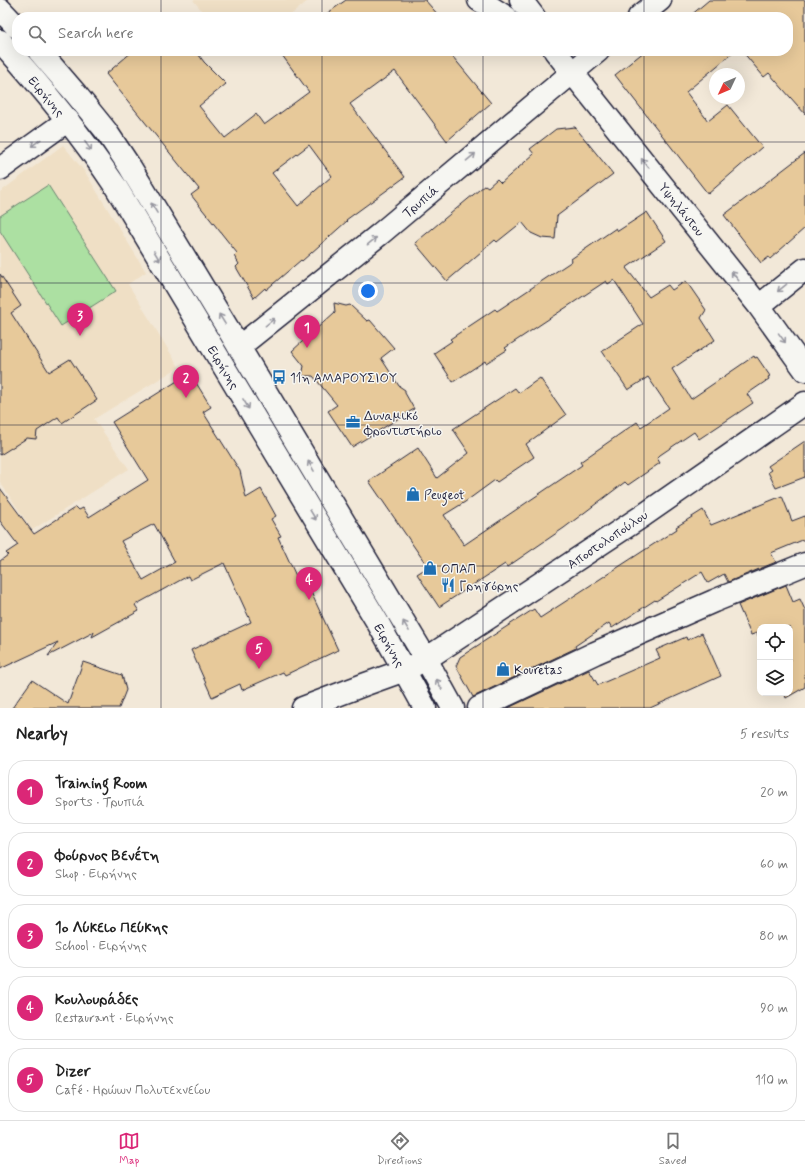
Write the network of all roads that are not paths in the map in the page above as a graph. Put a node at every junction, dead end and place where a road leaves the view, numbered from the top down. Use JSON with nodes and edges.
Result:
{"nodes":[{"id":1,"x":480,"y":0,"type":"edge"},
{"id":2,"x":521,"y":0,"type":"edge"},
{"id":3,"x":660,"y":0,"type":"edge"},
{"id":4,"x":0,"y":9,"type":"edge"},
{"id":5,"x":498,"y":12,"type":"edge"},
{"id":6,"x":530,"y":12,"type":"edge"},
{"id":7,"x":645,"y":12,"type":"edge"},
{"id":8,"x":12,"y":22,"type":"edge"},
{"id":9,"x":0,"y":41,"type":"edge"},
{"id":10,"x":12,"y":55,"type":"edge"},
{"id":11,"x":13,"y":56,"type":"edge"},
{"id":12,"x":43,"y":56,"type":"edge"},
{"id":13,"x":559,"y":56,"type":"edge"},
{"id":14,"x":592,"y":56,"type":"edge"},
{"id":15,"x":572,"y":72,"type":"junction"},
{"id":16,"x":68,"y":120,"type":"junction"},
{"id":17,"x":0,"y":169,"type":"edge"},
{"id":18,"x":805,"y":269,"type":"edge"},
{"id":19,"x":760,"y":306,"type":"junction"},
{"id":20,"x":240,"y":347,"type":"junction"},
{"id":21,"x":805,"y":370,"type":"edge"},
{"id":22,"x":805,"y":403,"type":"edge"},
{"id":23,"x":805,"y":564,"type":"edge"},
{"id":24,"x":426,"y":659,"type":"junction"},
{"id":25,"x":405,"y":670,"type":"junction"},
{"id":26,"x":303,"y":708,"type":"edge"},
{"id":27,"x":425,"y":708,"type":"edge"},
{"id":28,"x":453,"y":708,"type":"edge"},
{"id":29,"x":479,"y":708,"type":"edge"}],
"edges":[{"from":1,"to":5,"type":"street"},
{"from":2,"to":6,"type":"street"},
{"from":3,"to":7,"type":"street"},
{"from":4,"to":8,"type":"street"},
{"from":9,"to":10,"type":"street","name":"Ειρήνης"},
{"from":11,"to":16,"type":"street","name":"Ειρήνης"},
{"from":20,"to":12,"type":"street","name":"Ειρήνης","one_way":true},
{"from":13,"to":15,"type":"street","name":"Υψηλάντου"},
{"from":14,"to":15,"type":"street","name":"Τρυπιά"},
{"from":19,"to":15,"type":"street","name":"Υψηλάντου","one_way":true},
{"from":20,"to":15,"type":"street","name":"Τρυπιά","one_way":true},
{"from":16,"to":17,"type":"street","one_way":true},
{"from":16,"to":25,"type":"street","name":"Ειρήνης","one_way":true},
{"from":18,"to":19,"type":"street","one_way":true},
{"from":19,"to":21,"type":"street","name":"Υψηλάντου","one_way":true},
{"from":24,"to":20,"type":"street","name":"Ειρήνης","one_way":true},
{"from":22,"to":24,"type":"street","name":"Αποστολοπούλου"},
{"from":23,"to":29,"type":"street"},
{"from":24,"to":25,"type":"street","name":"Αποστολοπούλου"},
{"from":28,"to":24,"type":"street","name":"Ειρήνης","one_way":true},
{"from":25,"to":26,"type":"street","name":"Αποστολοπούλου"},
{"from":25,"to":27,"type":"street","name":"Ειρήνης"}]}
